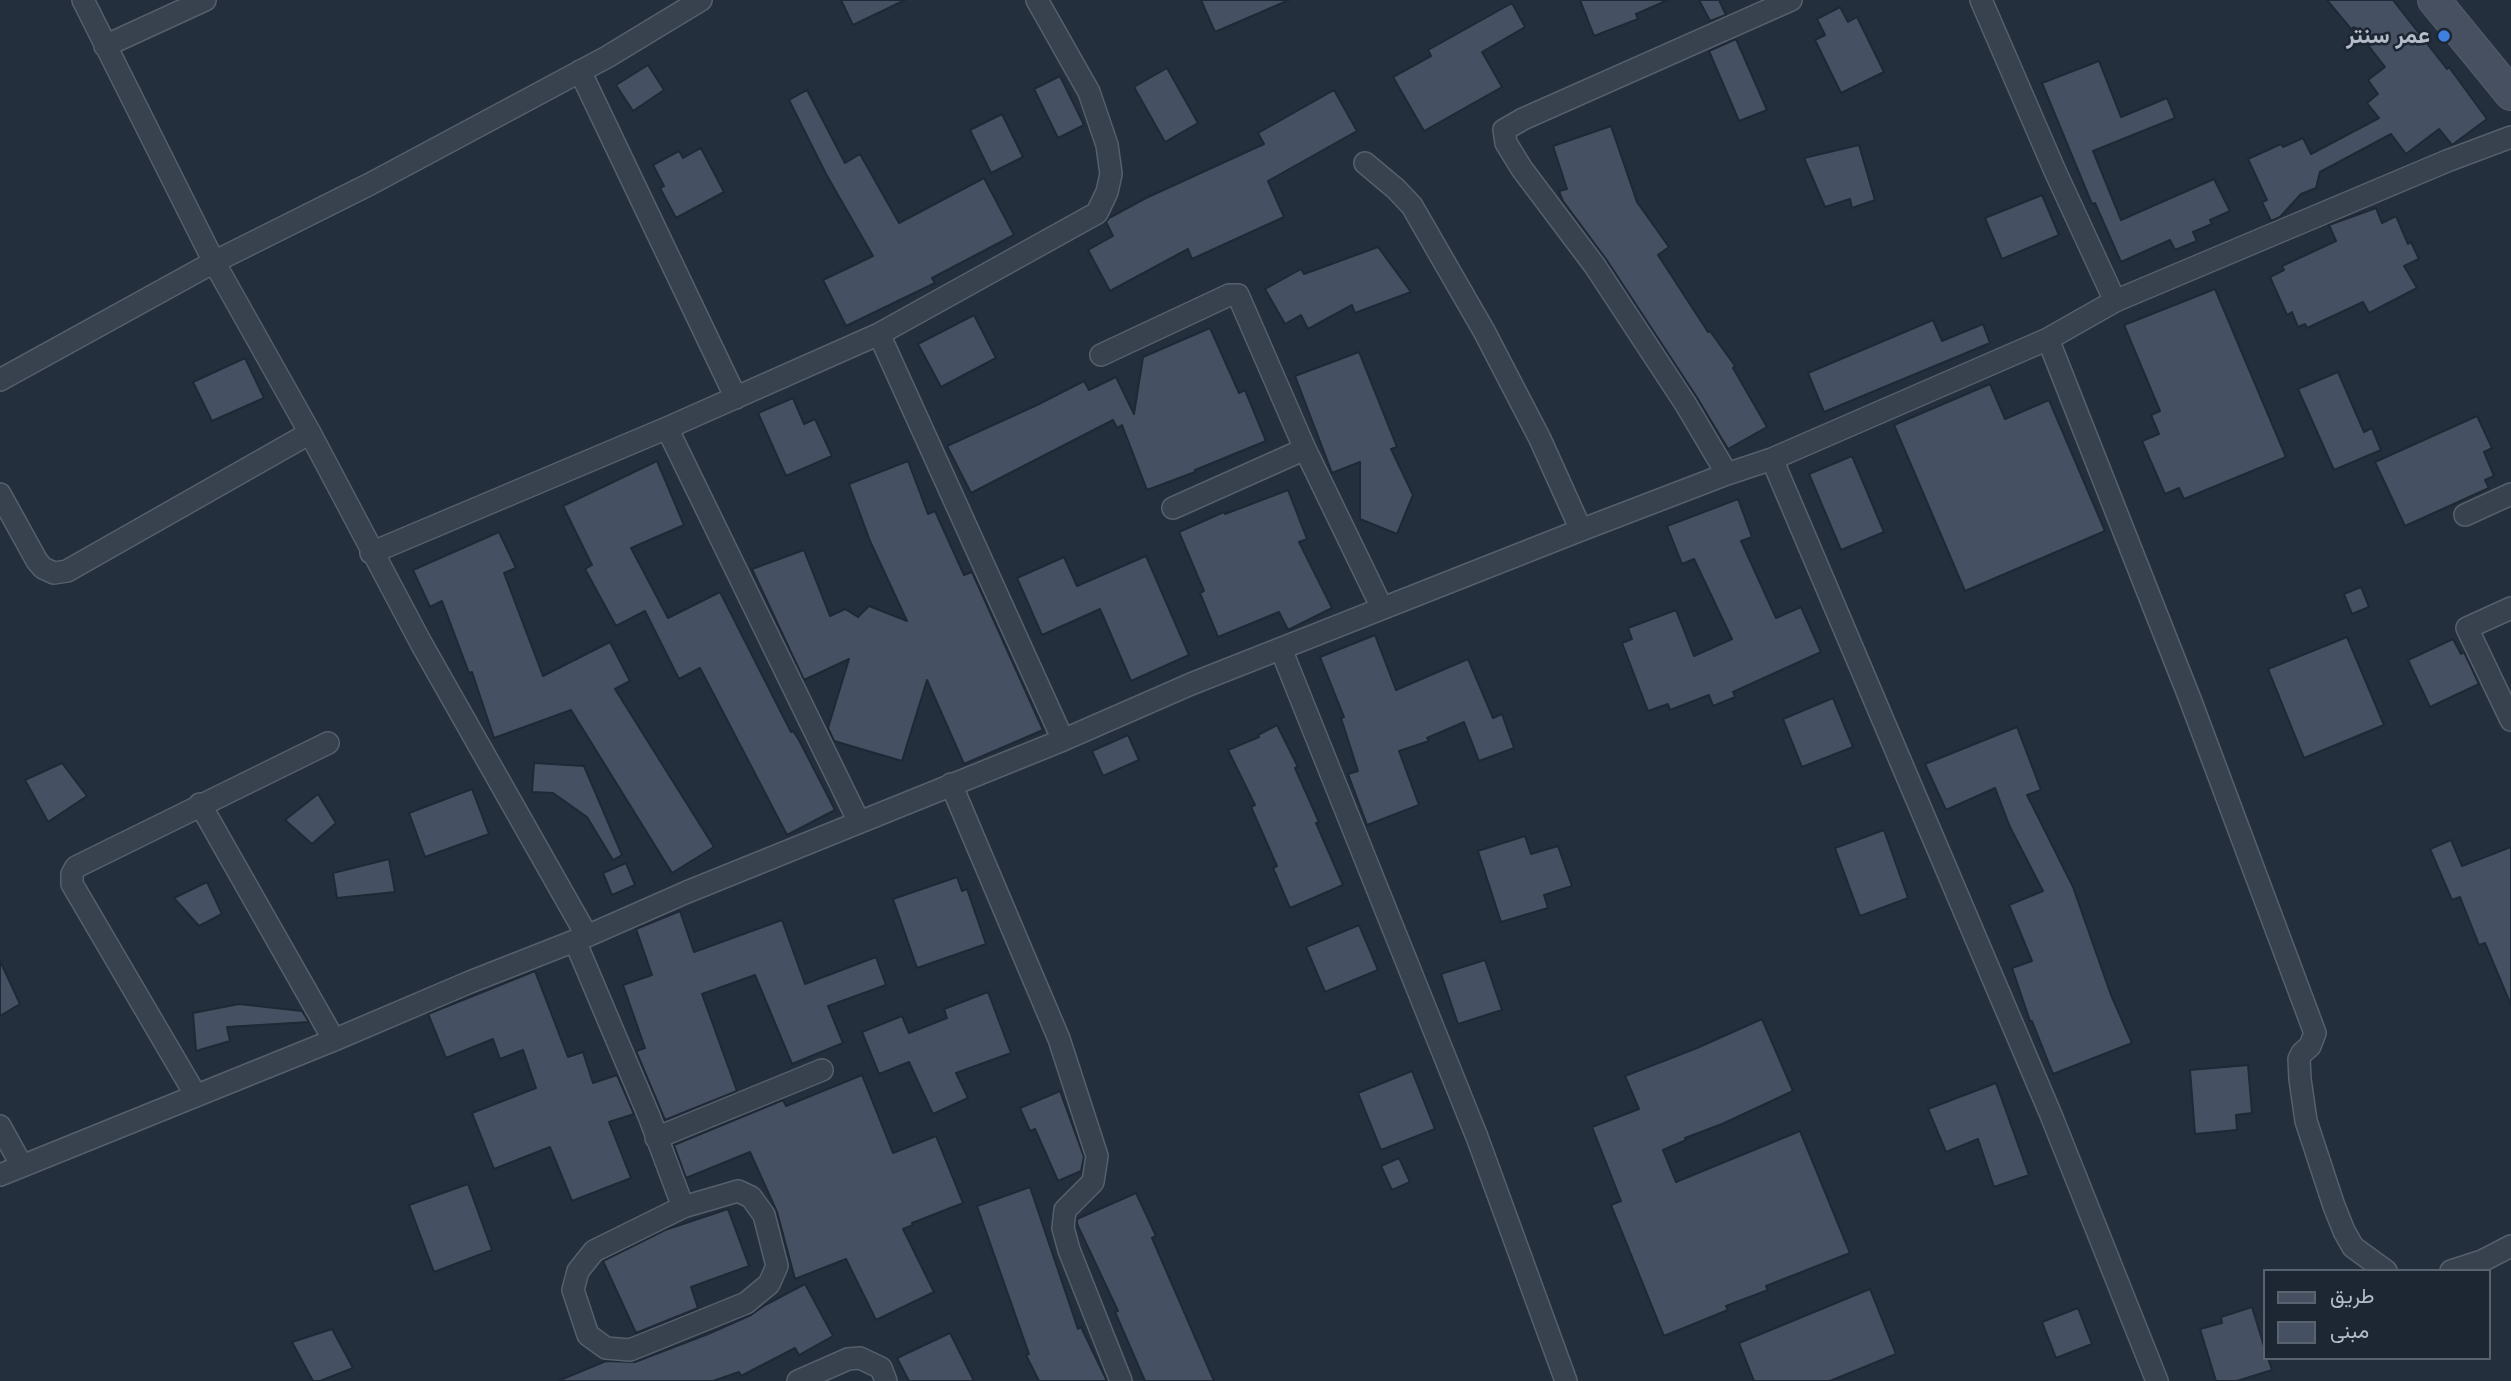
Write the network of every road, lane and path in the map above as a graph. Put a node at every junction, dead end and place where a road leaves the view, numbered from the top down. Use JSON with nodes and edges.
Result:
{"nodes":[{"id":1,"x":83,"y":0,"type":"edge"},
{"id":2,"x":205,"y":0,"type":"edge"},
{"id":3,"x":701,"y":0,"type":"edge"},
{"id":4,"x":1037,"y":0,"type":"edge"},
{"id":5,"x":1791,"y":0,"type":"edge"},
{"id":6,"x":1981,"y":0,"type":"edge"},
{"id":7,"x":2434,"y":0,"type":"edge"},
{"id":8,"x":105,"y":46,"type":"junction"},
{"id":9,"x":580,"y":71,"type":"junction"},
{"id":10,"x":2511,"y":94,"type":"edge"},
{"id":11,"x":2511,"y":137,"type":"edge"},
{"id":12,"x":1365,"y":163,"type":"dead end"},
{"id":13,"x":214,"y":262,"type":"junction"},
{"id":14,"x":2115,"y":301,"type":"junction"},
{"id":15,"x":879,"y":334,"type":"junction"},
{"id":16,"x":2048,"y":339,"type":"junction"},
{"id":17,"x":1101,"y":355,"type":"dead end"},
{"id":18,"x":0,"y":380,"type":"edge"},
{"id":19,"x":736,"y":398,"type":"junction"},
{"id":20,"x":667,"y":428,"type":"junction"},
{"id":21,"x":310,"y":433,"type":"junction"},
{"id":22,"x":1305,"y":449,"type":"junction"},
{"id":23,"x":1772,"y":459,"type":"junction"},
{"id":24,"x":1727,"y":474,"type":"junction"},
{"id":25,"x":0,"y":494,"type":"edge"},
{"id":26,"x":2511,"y":495,"type":"edge"},
{"id":27,"x":1173,"y":508,"type":"dead end"},
{"id":28,"x":2465,"y":515,"type":"dead end"},
{"id":29,"x":1581,"y":530,"type":"junction"},
{"id":30,"x":371,"y":552,"type":"junction"},
{"id":31,"x":1382,"y":608,"type":"junction"},
{"id":32,"x":2511,"y":608,"type":"edge"},
{"id":33,"x":1281,"y":649,"type":"junction"},
{"id":34,"x":2511,"y":720,"type":"edge"},
{"id":35,"x":1063,"y":740,"type":"junction"},
{"id":36,"x":328,"y":743,"type":"dead end"},
{"id":37,"x":951,"y":784,"type":"junction"},
{"id":38,"x":201,"y":804,"type":"junction"},
{"id":39,"x":859,"y":822,"type":"junction"},
{"id":40,"x":581,"y":939,"type":"junction"},
{"id":41,"x":334,"y":1040,"type":"junction"},
{"id":42,"x":822,"y":1070,"type":"dead end"},
{"id":43,"x":195,"y":1094,"type":"junction"},
{"id":44,"x":0,"y":1126,"type":"edge"},
{"id":45,"x":656,"y":1138,"type":"junction"},
{"id":46,"x":22,"y":1166,"type":"junction"},
{"id":47,"x":0,"y":1175,"type":"edge"},
{"id":48,"x":684,"y":1207,"type":"junction"},
{"id":49,"x":2511,"y":1247,"type":"edge"},
{"id":50,"x":2383,"y":1269,"type":"edge"},
{"id":51,"x":2457,"y":1269,"type":"edge"},
{"id":52,"x":798,"y":1381,"type":"edge"},
{"id":53,"x":886,"y":1381,"type":"edge"},
{"id":54,"x":1121,"y":1381,"type":"edge"},
{"id":55,"x":1566,"y":1381,"type":"edge"},
{"id":56,"x":2157,"y":1381,"type":"edge"}],
"edges":[{"from":1,"to":8,"type":"street"},
{"from":2,"to":8,"type":"street"},
{"from":3,"to":9,"type":"street"},
{"from":4,"to":15,"type":"street"},
{"from":5,"to":24,"type":"street"},
{"from":6,"to":14,"type":"street"},
{"from":7,"to":10,"type":"main road"},
{"from":8,"to":13,"type":"street"},
{"from":9,"to":13,"type":"street"},
{"from":9,"to":19,"type":"street"},
{"from":11,"to":14,"type":"street"},
{"from":12,"to":29,"type":"street"},
{"from":13,"to":18,"type":"street"},
{"from":13,"to":21,"type":"street"},
{"from":14,"to":16,"type":"street"},
{"from":15,"to":19,"type":"street"},
{"from":15,"to":35,"type":"street"},
{"from":16,"to":23,"type":"street"},
{"from":16,"to":50,"type":"street"},
{"from":17,"to":22,"type":"street"},
{"from":19,"to":20,"type":"street"},
{"from":20,"to":30,"type":"street"},
{"from":20,"to":39,"type":"street"},
{"from":21,"to":25,"type":"street"},
{"from":21,"to":30,"type":"street"},
{"from":22,"to":27,"type":"street"},
{"from":22,"to":31,"type":"street"},
{"from":23,"to":24,"type":"street"},
{"from":23,"to":56,"type":"street"},
{"from":24,"to":29,"type":"street"},
{"from":26,"to":28,"type":"street"},
{"from":29,"to":31,"type":"street"},
{"from":30,"to":40,"type":"street"},
{"from":31,"to":33,"type":"street"},
{"from":32,"to":34,"type":"street"},
{"from":33,"to":35,"type":"street"},
{"from":33,"to":55,"type":"street"},
{"from":35,"to":37,"type":"street"},
{"from":36,"to":38,"type":"street"},
{"from":37,"to":39,"type":"street"},
{"from":37,"to":54,"type":"street"},
{"from":38,"to":41,"type":"street"},
{"from":38,"to":43,"type":"street"},
{"from":39,"to":40,"type":"street"},
{"from":40,"to":41,"type":"street"},
{"from":40,"to":45,"type":"street"},
{"from":41,"to":43,"type":"street"},
{"from":42,"to":45,"type":"street"},
{"from":43,"to":46,"type":"street"},
{"from":44,"to":46,"type":"street"},
{"from":45,"to":48,"type":"street"},
{"from":46,"to":47,"type":"street"},
{"from":48,"to":48,"type":"street"},
{"from":49,"to":51,"type":"street"},
{"from":52,"to":53,"type":"street"}]}
